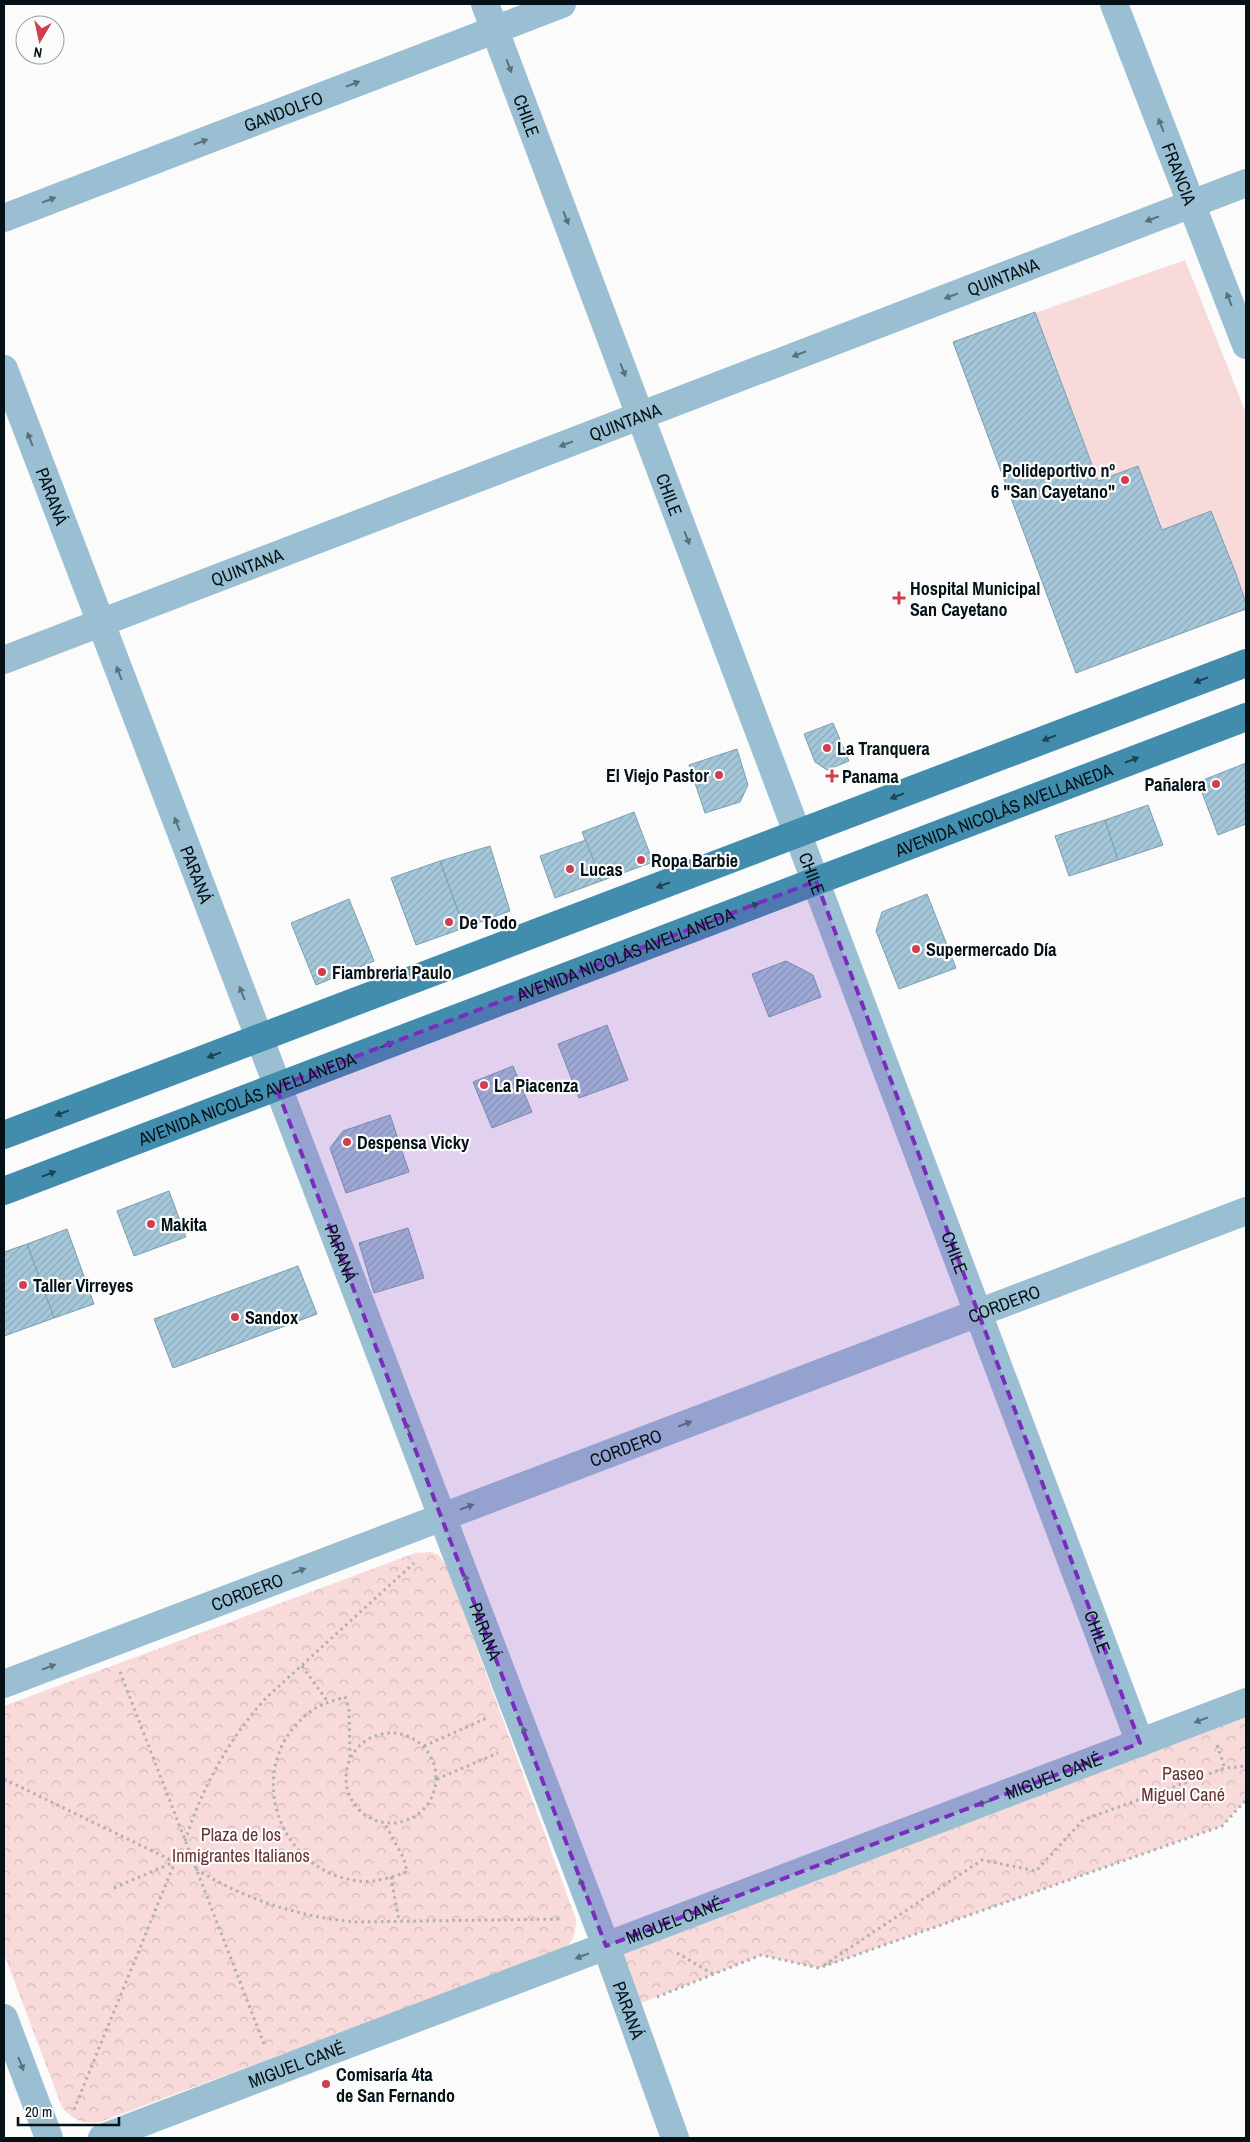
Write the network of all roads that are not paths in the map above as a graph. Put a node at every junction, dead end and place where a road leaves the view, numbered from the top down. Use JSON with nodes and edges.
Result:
{"nodes":[{"id":1,"x":485,"y":4,"type":"edge"},
{"id":2,"x":562,"y":4,"type":"edge"},
{"id":3,"x":1114,"y":4,"type":"edge"},
{"id":4,"x":495,"y":30,"type":"junction"},
{"id":5,"x":1246,"y":183,"type":"edge"},
{"id":6,"x":1192,"y":204,"type":"junction"},
{"id":7,"x":4,"y":218,"type":"edge"},
{"id":8,"x":1246,"y":345,"type":"edge"},
{"id":9,"x":4,"y":369,"type":"edge"},
{"id":10,"x":640,"y":415,"type":"junction"},
{"id":11,"x":100,"y":623,"type":"junction"},
{"id":12,"x":4,"y":660,"type":"edge"},
{"id":13,"x":1246,"y":663,"type":"edge"},
{"id":14,"x":1246,"y":717,"type":"edge"},
{"id":15,"x":798,"y":834,"type":"junction"},
{"id":16,"x":816,"y":881,"type":"junction"},
{"id":17,"x":259,"y":1038,"type":"junction"},
{"id":18,"x":276,"y":1087,"type":"junction"},
{"id":19,"x":4,"y":1135,"type":"edge"},
{"id":20,"x":4,"y":1191,"type":"edge"},
{"id":21,"x":1246,"y":1211,"type":"edge"},
{"id":22,"x":978,"y":1312,"type":"junction"},
{"id":23,"x":445,"y":1524,"type":"junction"},
{"id":24,"x":4,"y":1684,"type":"edge"},
{"id":25,"x":1246,"y":1702,"type":"edge"},
{"id":26,"x":1140,"y":1743,"type":"junction"},
{"id":27,"x":606,"y":1946,"type":"junction"},
{"id":28,"x":4,"y":2018,"type":"edge"},
{"id":29,"x":49,"y":2138,"type":"edge"},
{"id":30,"x":102,"y":2138,"type":"edge"},
{"id":31,"x":675,"y":2138,"type":"edge"}],
"edges":[{"from":1,"to":4,"type":"street","name":"CHILE"},
{"from":2,"to":4,"type":"street","name":"GANDOLFO"},
{"from":6,"to":3,"type":"street","name":"FRANCIA","one_way":true},
{"from":7,"to":4,"type":"street","name":"GANDOLFO","one_way":true},
{"from":4,"to":10,"type":"street","name":"CHILE","one_way":true},
{"from":5,"to":6,"type":"street","name":"QUINTANA"},
{"from":8,"to":6,"type":"street","name":"FRANCIA","one_way":true},
{"from":6,"to":10,"type":"street","name":"QUINTANA","one_way":true},
{"from":11,"to":9,"type":"street","name":"PARANÁ","one_way":true},
{"from":10,"to":11,"type":"street","name":"QUINTANA","one_way":true},
{"from":10,"to":15,"type":"street","name":"CHILE","one_way":true},
{"from":11,"to":12,"type":"street","name":"QUINTANA"},
{"from":17,"to":11,"type":"street","name":"PARANÁ","one_way":true},
{"from":13,"to":15,"type":"main road","one_way":true},
{"from":16,"to":14,"type":"main road","name":"AVENIDA NICOLÁS AVELLANEDA","one_way":true},
{"from":15,"to":16,"type":"street","name":"CHILE"},
{"from":15,"to":17,"type":"main road","one_way":true},
{"from":18,"to":16,"type":"main road","name":"AVENIDA NICOLÁS AVELLANEDA","one_way":true},
{"from":16,"to":22,"type":"street","name":"CHILE"},
{"from":17,"to":18,"type":"street","name":"PARANÁ"},
{"from":17,"to":19,"type":"main road","one_way":true},
{"from":20,"to":18,"type":"main road","name":"AVENIDA NICOLÁS AVELLANEDA","one_way":true},
{"from":23,"to":18,"type":"street","name":"PARANÁ","one_way":true},
{"from":21,"to":22,"type":"street","name":"CORDERO"},
{"from":23,"to":22,"type":"street","name":"CORDERO","one_way":true},
{"from":22,"to":26,"type":"street","name":"CHILE"},
{"from":24,"to":23,"type":"street","name":"CORDERO","one_way":true},
{"from":27,"to":23,"type":"street","name":"PARANÁ","one_way":true},
{"from":25,"to":26,"type":"street","name":"MIGUEL CANÉ","one_way":true},
{"from":26,"to":27,"type":"street","name":"MIGUEL CANÉ","one_way":true},
{"from":27,"to":30,"type":"street","name":"MIGUEL CANÉ","one_way":true},
{"from":27,"to":31,"type":"street","name":"PARANÁ"},
{"from":28,"to":29,"type":"street","one_way":true}]}
